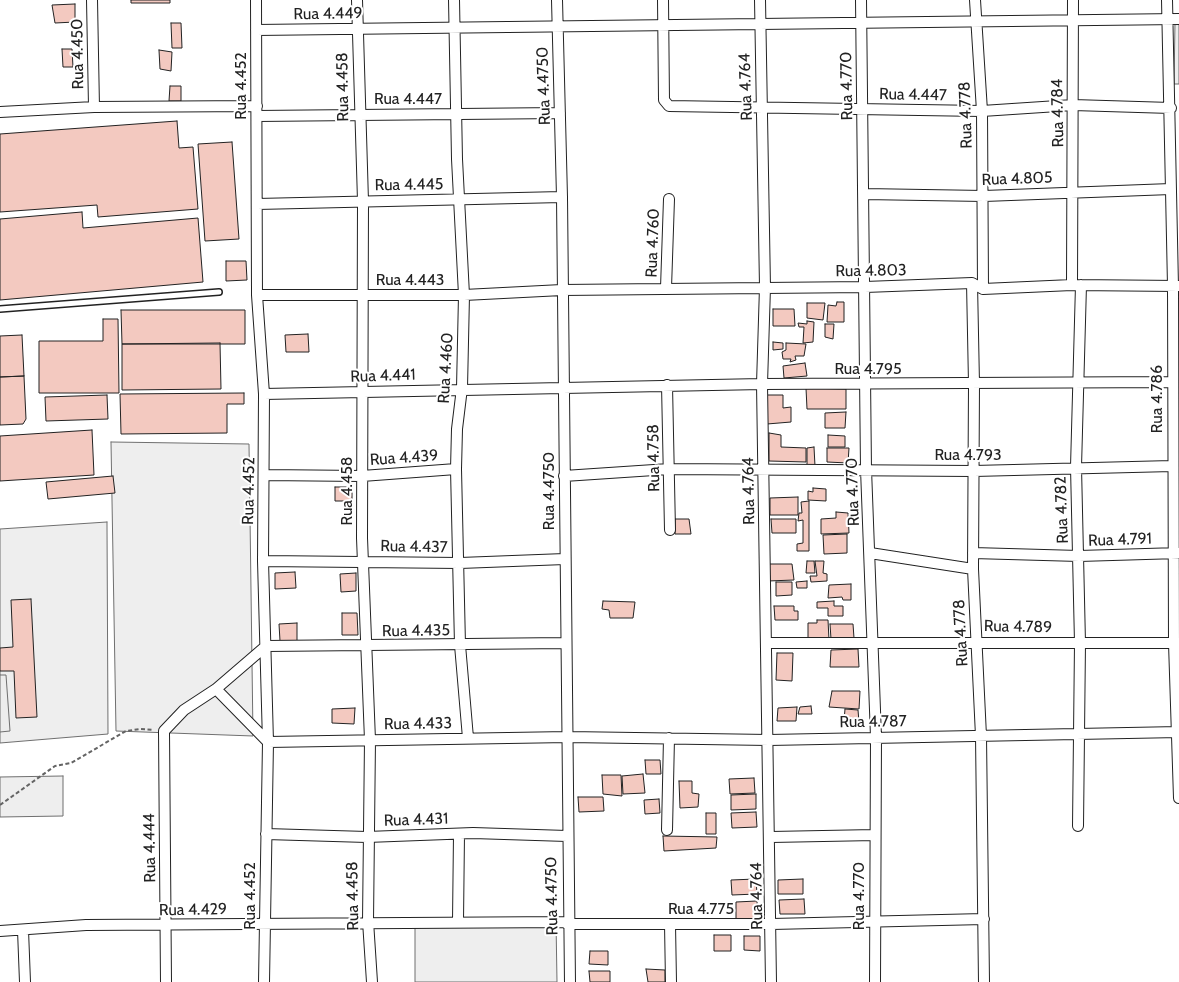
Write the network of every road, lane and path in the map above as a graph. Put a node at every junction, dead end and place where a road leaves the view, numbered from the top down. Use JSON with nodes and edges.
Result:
{"nodes":[{"id":1,"x":92,"y":0,"type":"edge"},
{"id":2,"x":256,"y":0,"type":"edge"},
{"id":3,"x":357,"y":0,"type":"edge"},
{"id":4,"x":454,"y":0,"type":"edge"},
{"id":5,"x":557,"y":0,"type":"edge"},
{"id":6,"x":663,"y":0,"type":"edge"},
{"id":7,"x":760,"y":0,"type":"edge"},
{"id":8,"x":861,"y":0,"type":"edge"},
{"id":9,"x":975,"y":0,"type":"edge"},
{"id":10,"x":1073,"y":0,"type":"edge"},
{"id":11,"x":1168,"y":0,"type":"edge"},
{"id":12,"x":1168,"y":19,"type":"junction"},
{"id":13,"x":1179,"y":19,"type":"edge"},
{"id":14,"x":977,"y":20,"type":"junction"},
{"id":15,"x":1072,"y":20,"type":"junction"},
{"id":16,"x":861,"y":22,"type":"junction"},
{"id":17,"x":759,"y":23,"type":"junction"},
{"id":18,"x":663,"y":26,"type":"junction"},
{"id":19,"x":454,"y":27,"type":"junction"},
{"id":20,"x":558,"y":28,"type":"junction"},
{"id":21,"x":357,"y":29,"type":"junction"},
{"id":22,"x":256,"y":30,"type":"junction"},
{"id":23,"x":1073,"y":105,"type":"junction"},
{"id":24,"x":94,"y":107,"type":"junction"},
{"id":25,"x":1171,"y":108,"type":"junction"},
{"id":26,"x":762,"y":109,"type":"junction"},
{"id":27,"x":862,"y":109,"type":"junction"},
{"id":28,"x":256,"y":111,"type":"junction"},
{"id":29,"x":982,"y":111,"type":"junction"},
{"id":30,"x":0,"y":112,"type":"edge"},
{"id":31,"x":560,"y":113,"type":"junction"},
{"id":32,"x":359,"y":114,"type":"junction"},
{"id":33,"x":455,"y":114,"type":"junction"},
{"id":34,"x":1170,"y":189,"type":"junction"},
{"id":35,"x":1074,"y":192,"type":"junction"},
{"id":36,"x":864,"y":194,"type":"junction"},
{"id":37,"x":984,"y":196,"type":"junction"},
{"id":38,"x":562,"y":197,"type":"junction"},
{"id":39,"x":458,"y":199,"type":"junction"},
{"id":40,"x":669,"y":199,"type":"dead end"},
{"id":41,"x":363,"y":201,"type":"junction"},
{"id":42,"x":257,"y":204,"type":"junction"},
{"id":43,"x":972,"y":283,"type":"junction"},
{"id":44,"x":1076,"y":285,"type":"junction"},
{"id":45,"x":1176,"y":286,"type":"edge"},
{"id":46,"x":765,"y":287,"type":"junction"},
{"id":47,"x":866,"y":287,"type":"junction"},
{"id":48,"x":666,"y":288,"type":"junction"},
{"id":49,"x":983,"y":289,"type":"junction"},
{"id":50,"x":562,"y":290,"type":"junction"},
{"id":51,"x":220,"y":292,"type":"dead end"},
{"id":52,"x":257,"y":295,"type":"junction"},
{"id":53,"x":362,"y":295,"type":"junction"},
{"id":54,"x":464,"y":295,"type":"junction"},
{"id":55,"x":0,"y":309,"type":"edge"},
{"id":56,"x":1172,"y":382,"type":"junction"},
{"id":57,"x":1077,"y":383,"type":"junction"},
{"id":58,"x":762,"y":384,"type":"junction"},
{"id":59,"x":866,"y":384,"type":"junction"},
{"id":60,"x":974,"y":384,"type":"junction"},
{"id":61,"x":667,"y":385,"type":"junction"},
{"id":62,"x":564,"y":387,"type":"junction"},
{"id":63,"x":462,"y":388,"type":"junction"},
{"id":64,"x":362,"y":391,"type":"junction"},
{"id":65,"x":264,"y":394,"type":"junction"},
{"id":66,"x":1172,"y":466,"type":"junction"},
{"id":67,"x":1076,"y":467,"type":"junction"},
{"id":68,"x":669,"y":468,"type":"junction"},
{"id":69,"x":764,"y":468,"type":"junction"},
{"id":70,"x":456,"y":469,"type":"junction"},
{"id":71,"x":866,"y":469,"type":"junction"},
{"id":72,"x":974,"y":471,"type":"junction"},
{"id":73,"x":264,"y":475,"type":"junction"},
{"id":74,"x":362,"y":476,"type":"junction"},
{"id":75,"x":564,"y":476,"type":"junction"},
{"id":76,"x":1176,"y":509,"type":"edge"},
{"id":77,"x":670,"y":530,"type":"dead end"},
{"id":78,"x":870,"y":553,"type":"junction"},
{"id":79,"x":973,"y":553,"type":"junction"},
{"id":80,"x":1176,"y":553,"type":"edge"},
{"id":81,"x":1079,"y":556,"type":"junction"},
{"id":82,"x":565,"y":559,"type":"junction"},
{"id":83,"x":263,"y":561,"type":"junction"},
{"id":84,"x":363,"y":561,"type":"junction"},
{"id":85,"x":460,"y":563,"type":"junction"},
{"id":86,"x":973,"y":569,"type":"junction"},
{"id":87,"x":977,"y":641,"type":"junction"},
{"id":88,"x":873,"y":642,"type":"junction"},
{"id":89,"x":766,"y":643,"type":"junction"},
{"id":90,"x":1080,"y":643,"type":"junction"},
{"id":91,"x":1176,"y":643,"type":"edge"},
{"id":92,"x":566,"y":644,"type":"junction"},
{"id":93,"x":460,"y":645,"type":"junction"},
{"id":94,"x":266,"y":646,"type":"junction"},
{"id":95,"x":365,"y":647,"type":"junction"},
{"id":96,"x":216,"y":689,"type":"junction"},
{"id":97,"x":164,"y":731,"type":"junction"},
{"id":98,"x":1178,"y":732,"type":"edge"},
{"id":99,"x":1080,"y":734,"type":"junction"},
{"id":100,"x":981,"y":736,"type":"junction"},
{"id":101,"x":568,"y":737,"type":"junction"},
{"id":102,"x":876,"y":737,"type":"junction"},
{"id":103,"x":468,"y":738,"type":"junction"},
{"id":104,"x":669,"y":738,"type":"junction"},
{"id":105,"x":370,"y":740,"type":"junction"},
{"id":106,"x":769,"y":740,"type":"junction"},
{"id":107,"x":268,"y":742,"type":"junction"},
{"id":108,"x":1179,"y":798,"type":"edge"},
{"id":109,"x":0,"y":805,"type":"edge"},
{"id":110,"x":1078,"y":826,"type":"dead end"},
{"id":111,"x":667,"y":830,"type":"dead end"},
{"id":112,"x":266,"y":834,"type":"junction"},
{"id":113,"x":459,"y":834,"type":"junction"},
{"id":114,"x":875,"y":835,"type":"junction"},
{"id":115,"x":567,"y":836,"type":"junction"},
{"id":116,"x":367,"y":837,"type":"junction"},
{"id":117,"x":771,"y":837,"type":"junction"},
{"id":118,"x":984,"y":919,"type":"junction"},
{"id":119,"x":458,"y":921,"type":"junction"},
{"id":120,"x":368,"y":922,"type":"junction"},
{"id":121,"x":874,"y":922,"type":"junction"},
{"id":122,"x":266,"y":923,"type":"junction"},
{"id":123,"x":567,"y":923,"type":"junction"},
{"id":124,"x":670,"y":924,"type":"junction"},
{"id":125,"x":772,"y":924,"type":"junction"},
{"id":126,"x":166,"y":926,"type":"junction"},
{"id":127,"x":23,"y":930,"type":"junction"},
{"id":128,"x":0,"y":931,"type":"edge"},
{"id":129,"x":25,"y":982,"type":"edge"},
{"id":130,"x":166,"y":982,"type":"edge"},
{"id":131,"x":264,"y":982,"type":"edge"},
{"id":132,"x":372,"y":982,"type":"edge"},
{"id":133,"x":570,"y":982,"type":"edge"},
{"id":134,"x":671,"y":982,"type":"edge"},
{"id":135,"x":771,"y":982,"type":"edge"},
{"id":136,"x":875,"y":982,"type":"edge"},
{"id":137,"x":984,"y":982,"type":"edge"}],
"edges":[{"from":1,"to":24,"type":"street","name":"Rua 4.450"},
{"from":2,"to":22,"type":"street","name":"Rua 4.452"},
{"from":3,"to":21,"type":"street","name":"Rua 4.458"},
{"from":4,"to":19,"type":"street","name":"Rua 4.460"},
{"from":5,"to":20,"type":"street","name":"Rua 4.4750"},
{"from":6,"to":18,"type":"street"},
{"from":7,"to":17,"type":"street","name":"Rua 4.764"},
{"from":8,"to":16,"type":"street","name":"Rua 4.770"},
{"from":9,"to":14,"type":"street","name":"Rua 4.778"},
{"from":10,"to":15,"type":"street","name":"Rua 4.784"},
{"from":11,"to":12,"type":"street","name":"Rua 4.786"},
{"from":12,"to":13,"type":"street","name":"Rua 4.449"},
{"from":12,"to":15,"type":"street","name":"Rua 4.449"},
{"from":12,"to":25,"type":"street","name":"Rua 4.786"},
{"from":14,"to":15,"type":"street","name":"Rua 4.449"},
{"from":14,"to":16,"type":"street","name":"Rua 4.449"},
{"from":14,"to":29,"type":"street","name":"Rua 4.778"},
{"from":15,"to":23,"type":"street","name":"Rua 4.784"},
{"from":16,"to":17,"type":"street","name":"Rua 4.449"},
{"from":16,"to":27,"type":"street","name":"Rua 4.770"},
{"from":17,"to":18,"type":"street","name":"Rua 4.449"},
{"from":17,"to":26,"type":"street","name":"Rua 4.764"},
{"from":18,"to":20,"type":"street","name":"Rua 4.449"},
{"from":18,"to":26,"type":"street","name":"Rua 4.447"},
{"from":19,"to":20,"type":"street","name":"Rua 4.449"},
{"from":19,"to":21,"type":"street","name":"Rua 4.449"},
{"from":19,"to":33,"type":"street","name":"Rua 4.460"},
{"from":20,"to":31,"type":"street","name":"Rua 4.4750"},
{"from":21,"to":22,"type":"street","name":"Rua 4.449"},
{"from":21,"to":32,"type":"street","name":"Rua 4.458"},
{"from":22,"to":28,"type":"street","name":"Rua 4.452"},
{"from":23,"to":25,"type":"street","name":"Rua 4.447"},
{"from":23,"to":29,"type":"street","name":"Rua 4.447"},
{"from":23,"to":35,"type":"street","name":"Rua 4.784"},
{"from":24,"to":28,"type":"street","name":"Rua 4.447"},
{"from":24,"to":30,"type":"street","name":"Rua 4.447"},
{"from":25,"to":34,"type":"street","name":"Rua 4.786"},
{"from":26,"to":27,"type":"street","name":"Rua 4.447"},
{"from":26,"to":46,"type":"street","name":"Rua 4.764"},
{"from":27,"to":29,"type":"street","name":"Rua 4.447"},
{"from":27,"to":36,"type":"street","name":"Rua 4.770"},
{"from":28,"to":32,"type":"street","name":"Rua 4.447"},
{"from":28,"to":42,"type":"street","name":"Rua 4.452"},
{"from":29,"to":37,"type":"street","name":"Rua 4.778"},
{"from":31,"to":33,"type":"street","name":"Rua 4.447"},
{"from":31,"to":38,"type":"street","name":"Rua 4.4750"},
{"from":32,"to":33,"type":"street","name":"Rua 4.447"},
{"from":32,"to":41,"type":"street","name":"Rua 4.458"},
{"from":33,"to":39,"type":"street","name":"Rua 4.460"},
{"from":34,"to":35,"type":"street","name":"Rua 4.805"},
{"from":34,"to":45,"type":"street","name":"Rua 4.786"},
{"from":35,"to":37,"type":"street","name":"Rua 4.805"},
{"from":35,"to":44,"type":"street","name":"Rua 4.784"},
{"from":36,"to":37,"type":"street","name":"Rua 4.805"},
{"from":36,"to":47,"type":"street","name":"Rua 4.770"},
{"from":37,"to":49,"type":"street","name":"Rua 4.778"},
{"from":38,"to":39,"type":"street","name":"Rua 4.445"},
{"from":38,"to":50,"type":"street","name":"Rua 4.4750"},
{"from":39,"to":41,"type":"street","name":"Rua 4.445"},
{"from":39,"to":54,"type":"street","name":"Rua 4.460"},
{"from":40,"to":48,"type":"street","name":"Rua 4.760"},
{"from":41,"to":42,"type":"street","name":"Rua 4.445"},
{"from":41,"to":53,"type":"street","name":"Rua 4.458"},
{"from":42,"to":52,"type":"street","name":"Rua 4.452"},
{"from":43,"to":47,"type":"street","name":"Rua 4.803"},
{"from":43,"to":49,"type":"street"},
{"from":43,"to":60,"type":"street","name":"Rua 4.778"},
{"from":44,"to":45,"type":"street"},
{"from":44,"to":49,"type":"street"},
{"from":44,"to":57,"type":"street","name":"Rua 4.782"},
{"from":45,"to":56,"type":"street","name":"Rua 4.786"},
{"from":46,"to":47,"type":"street","name":"Rua 4.803"},
{"from":46,"to":48,"type":"street","name":"Rua 4.803"},
{"from":46,"to":58,"type":"street","name":"Rua 4.764"},
{"from":47,"to":59,"type":"street","name":"Rua 4.770"},
{"from":48,"to":50,"type":"street","name":"Rua 4.803"},
{"from":50,"to":54,"type":"street","name":"Rua 4.443"},
{"from":50,"to":62,"type":"street","name":"Rua 4.4750"},
{"from":51,"to":55,"type":"lane"},
{"from":52,"to":53,"type":"street","name":"Rua 4.443"},
{"from":52,"to":65,"type":"street","name":"Rua 4.452"},
{"from":53,"to":54,"type":"street","name":"Rua 4.443"},
{"from":53,"to":64,"type":"street","name":"Rua 4.458"},
{"from":54,"to":63,"type":"street","name":"Rua 4.460"},
{"from":56,"to":57,"type":"street","name":"Rua 4.795"},
{"from":56,"to":66,"type":"street","name":"Rua 4.786"},
{"from":57,"to":60,"type":"street","name":"Rua 4.795"},
{"from":57,"to":67,"type":"street","name":"Rua 4.782"},
{"from":58,"to":59,"type":"street","name":"Rua 4.795"},
{"from":58,"to":61,"type":"street","name":"Rua 4.795"},
{"from":58,"to":69,"type":"street","name":"Rua 4.764"},
{"from":59,"to":60,"type":"street","name":"Rua 4.795"},
{"from":59,"to":71,"type":"street","name":"Rua 4.770"},
{"from":60,"to":72,"type":"street","name":"Rua 4.778"},
{"from":61,"to":62,"type":"street","name":"Rua 4.795"},
{"from":61,"to":68,"type":"street","name":"Rua 4.758"},
{"from":62,"to":63,"type":"street","name":"Rua 4.441"},
{"from":62,"to":75,"type":"street","name":"Rua 4.4750"},
{"from":63,"to":64,"type":"street","name":"Rua 4.441"},
{"from":63,"to":70,"type":"street","name":"Rua 4.460"},
{"from":64,"to":65,"type":"street","name":"Rua 4.441"},
{"from":64,"to":74,"type":"street","name":"Rua 4.458"},
{"from":65,"to":73,"type":"street","name":"Rua 4.452"},
{"from":66,"to":67,"type":"street","name":"Rua 4.793"},
{"from":66,"to":76,"type":"street","name":"Rua 4.786"},
{"from":67,"to":72,"type":"street","name":"Rua 4.793"},
{"from":67,"to":81,"type":"street","name":"Rua 4.782"},
{"from":68,"to":69,"type":"street","name":"Rua 4.793"},
{"from":68,"to":75,"type":"street","name":"Rua 4.793"},
{"from":68,"to":77,"type":"street","name":"Rua 4.758"},
{"from":69,"to":71,"type":"street","name":"Rua 4.793"},
{"from":69,"to":89,"type":"street","name":"Rua 4.764"},
{"from":70,"to":74,"type":"street","name":"Rua 4.439"},
{"from":70,"to":85,"type":"street","name":"Rua 4.460"},
{"from":71,"to":72,"type":"street","name":"Rua 4.793"},
{"from":71,"to":78,"type":"street","name":"Rua 4.770"},
{"from":72,"to":79,"type":"street","name":"Rua 4.778"},
{"from":73,"to":74,"type":"street","name":"Rua 4.439"},
{"from":73,"to":83,"type":"street","name":"Rua 4.452"},
{"from":74,"to":84,"type":"street","name":"Rua 4.458"},
{"from":75,"to":82,"type":"street","name":"Rua 4.4750"},
{"from":76,"to":80,"type":"street","name":"Rua 4.786"},
{"from":78,"to":86,"type":"street"},
{"from":78,"to":88,"type":"street","name":"Rua 4.770"},
{"from":79,"to":81,"type":"street","name":"Rua 4.791"},
{"from":79,"to":86,"type":"street","name":"Rua 4.778"},
{"from":80,"to":81,"type":"street","name":"Rua 4.791"},
{"from":80,"to":91,"type":"street","name":"Rua 4.786"},
{"from":81,"to":90,"type":"street","name":"Rua 4.782"},
{"from":82,"to":85,"type":"street","name":"Rua 4.437"},
{"from":82,"to":92,"type":"street","name":"Rua 4.4750"},
{"from":83,"to":84,"type":"street","name":"Rua 4.437"},
{"from":83,"to":94,"type":"street","name":"Rua 4.452"},
{"from":84,"to":85,"type":"street","name":"Rua 4.437"},
{"from":84,"to":95,"type":"street","name":"Rua 4.458"},
{"from":85,"to":93,"type":"street","name":"Rua 4.460"},
{"from":86,"to":87,"type":"street","name":"Rua 4.778"},
{"from":87,"to":88,"type":"street","name":"Rua 4.789"},
{"from":87,"to":90,"type":"street","name":"Rua 4.789"},
{"from":87,"to":100,"type":"street","name":"Rua 4.778"},
{"from":88,"to":89,"type":"street","name":"Rua 4.789"},
{"from":88,"to":102,"type":"street","name":"Rua 4.770"},
{"from":89,"to":106,"type":"street","name":"Rua 4.764"},
{"from":90,"to":91,"type":"street","name":"Rua 4.789"},
{"from":90,"to":99,"type":"street","name":"Rua 4.782"},
{"from":91,"to":98,"type":"street","name":"Rua 4.786"},
{"from":92,"to":93,"type":"street","name":"Rua 4.435"},
{"from":92,"to":101,"type":"street","name":"Rua 4.4750"},
{"from":93,"to":95,"type":"street","name":"Rua 4.435"},
{"from":93,"to":103,"type":"street","name":"Rua 4.460"},
{"from":94,"to":95,"type":"street","name":"Rua 4.435"},
{"from":94,"to":96,"type":"street"},
{"from":94,"to":107,"type":"street","name":"Rua 4.452"},
{"from":95,"to":105,"type":"street","name":"Rua 4.458"},
{"from":96,"to":97,"type":"street"},
{"from":96,"to":107,"type":"street"},
{"from":97,"to":109,"type":"path"},
{"from":97,"to":126,"type":"street","name":"Rua 4.444"},
{"from":98,"to":99,"type":"street","name":"Rua 4.787"},
{"from":98,"to":108,"type":"street","name":"Rua 4.786"},
{"from":99,"to":100,"type":"street","name":"Rua 4.787"},
{"from":99,"to":110,"type":"street","name":"Rua 4.782"},
{"from":100,"to":102,"type":"street","name":"Rua 4.787"},
{"from":100,"to":118,"type":"street","name":"Rua 4.778"},
{"from":101,"to":103,"type":"street","name":"Rua 4.433"},
{"from":101,"to":104,"type":"street","name":"Rua 4.787"},
{"from":101,"to":115,"type":"street","name":"Rua 4.4750"},
{"from":102,"to":106,"type":"street","name":"Rua 4.787"},
{"from":102,"to":114,"type":"street","name":"Rua 4.770"},
{"from":103,"to":105,"type":"street","name":"Rua 4.433"},
{"from":104,"to":106,"type":"street","name":"Rua 4.787"},
{"from":104,"to":111,"type":"street"},
{"from":105,"to":107,"type":"street","name":"Rua 4.433"},
{"from":105,"to":116,"type":"street","name":"Rua 4.458"},
{"from":106,"to":117,"type":"street","name":"Rua 4.764"},
{"from":107,"to":112,"type":"street","name":"Rua 4.452"},
{"from":112,"to":116,"type":"street","name":"Rua 4.431"},
{"from":112,"to":122,"type":"street","name":"Rua 4.452"},
{"from":113,"to":115,"type":"street","name":"Rua 4.431"},
{"from":113,"to":116,"type":"street","name":"Rua 4.431"},
{"from":113,"to":119,"type":"street"},
{"from":114,"to":117,"type":"street"},
{"from":114,"to":121,"type":"street","name":"Rua 4.770"},
{"from":115,"to":123,"type":"street","name":"Rua 4.4750"},
{"from":116,"to":120,"type":"street","name":"Rua 4.458"},
{"from":117,"to":125,"type":"street","name":"Rua 4.764"},
{"from":118,"to":121,"type":"street","name":"Rua 4.775"},
{"from":118,"to":137,"type":"street","name":"Rua 4.778"},
{"from":119,"to":120,"type":"street","name":"Rua 4.429"},
{"from":119,"to":123,"type":"street","name":"Rua 4.429"},
{"from":120,"to":122,"type":"street","name":"Rua 4.429"},
{"from":120,"to":132,"type":"street","name":"Rua 4.458"},
{"from":121,"to":125,"type":"street","name":"Rua 4.775"},
{"from":121,"to":136,"type":"street","name":"Rua 4.770"},
{"from":122,"to":126,"type":"street","name":"Rua 4.429"},
{"from":122,"to":131,"type":"street","name":"Rua 4.452"},
{"from":123,"to":124,"type":"street","name":"Rua 4.775"},
{"from":123,"to":133,"type":"street","name":"Rua 4.4750"},
{"from":124,"to":125,"type":"street","name":"Rua 4.775"},
{"from":124,"to":134,"type":"street"},
{"from":125,"to":135,"type":"street","name":"Rua 4.764"},
{"from":126,"to":127,"type":"street","name":"Rua 4.429"},
{"from":126,"to":130,"type":"street","name":"Rua 4.444"},
{"from":127,"to":128,"type":"street","name":"Rua 4.429"},
{"from":127,"to":129,"type":"street"}]}
